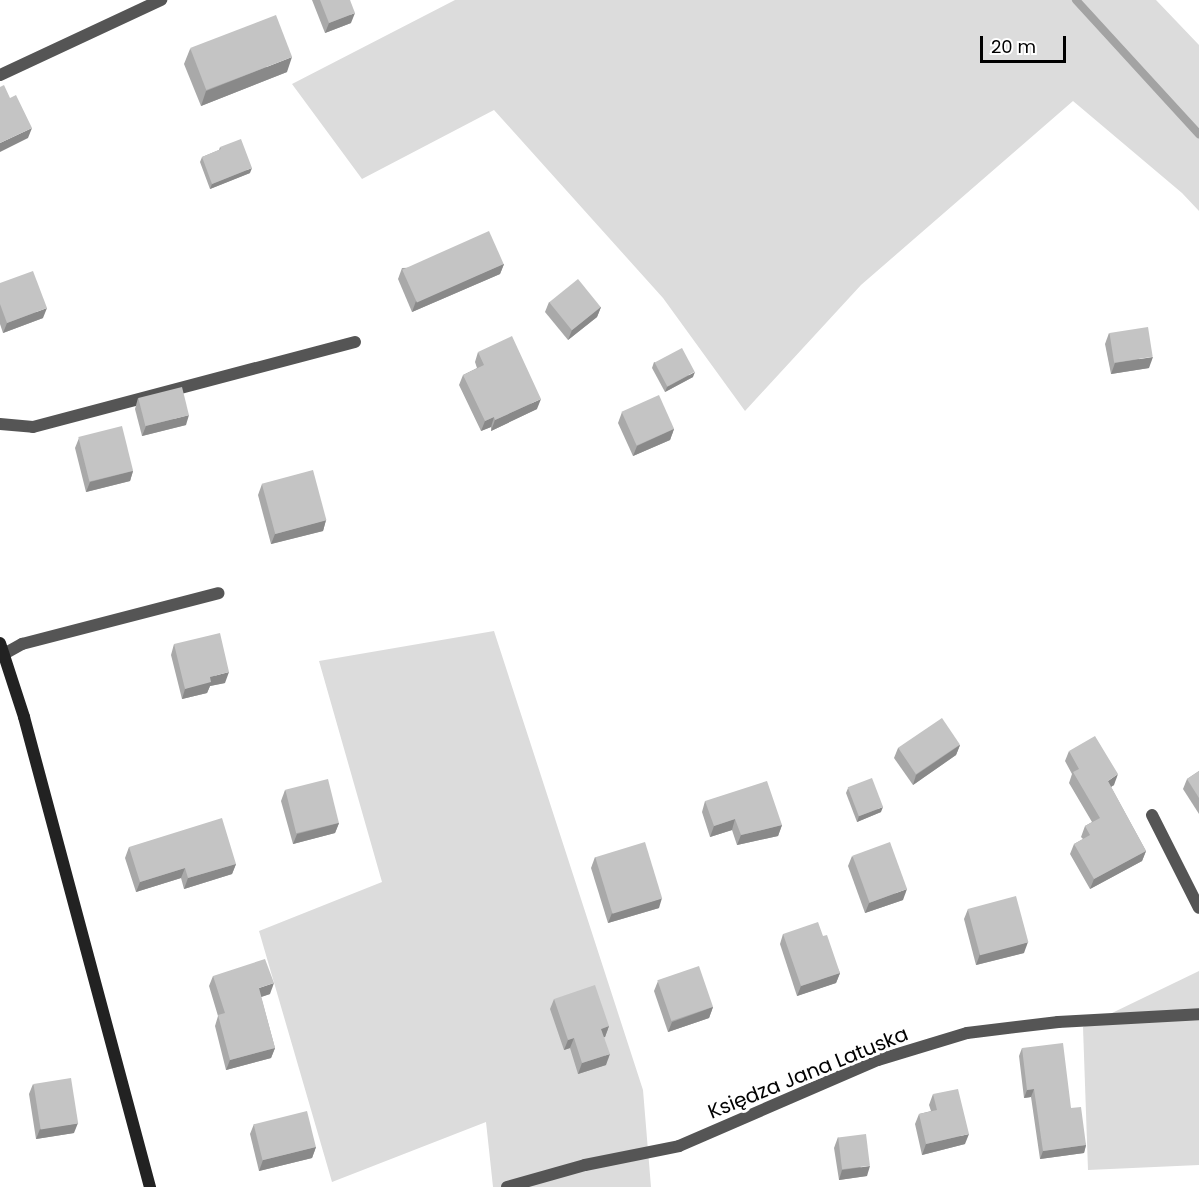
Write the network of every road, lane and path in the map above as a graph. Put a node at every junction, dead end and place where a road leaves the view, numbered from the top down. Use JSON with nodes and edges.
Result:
{"nodes":[{"id":1,"x":161,"y":0,"type":"edge"},
{"id":2,"x":0,"y":75,"type":"edge"},
{"id":3,"x":355,"y":342,"type":"dead end"},
{"id":4,"x":0,"y":424,"type":"edge"},
{"id":5,"x":219,"y":593,"type":"dead end"},
{"id":6,"x":2,"y":648,"type":"edge"},
{"id":7,"x":1152,"y":815,"type":"dead end"},
{"id":8,"x":1199,"y":908,"type":"edge"},
{"id":9,"x":1198,"y":1015,"type":"edge"},
{"id":10,"x":150,"y":1187,"type":"edge"},
{"id":11,"x":507,"y":1187,"type":"edge"}],
"edges":[{"from":1,"to":2,"type":"street"},
{"from":3,"to":4,"type":"street"},
{"from":5,"to":6,"type":"street"},
{"from":6,"to":10,"type":"main road"},
{"from":7,"to":8,"type":"street"},
{"from":9,"to":11,"type":"street","name":"Księdza Jana Latuska"}]}
